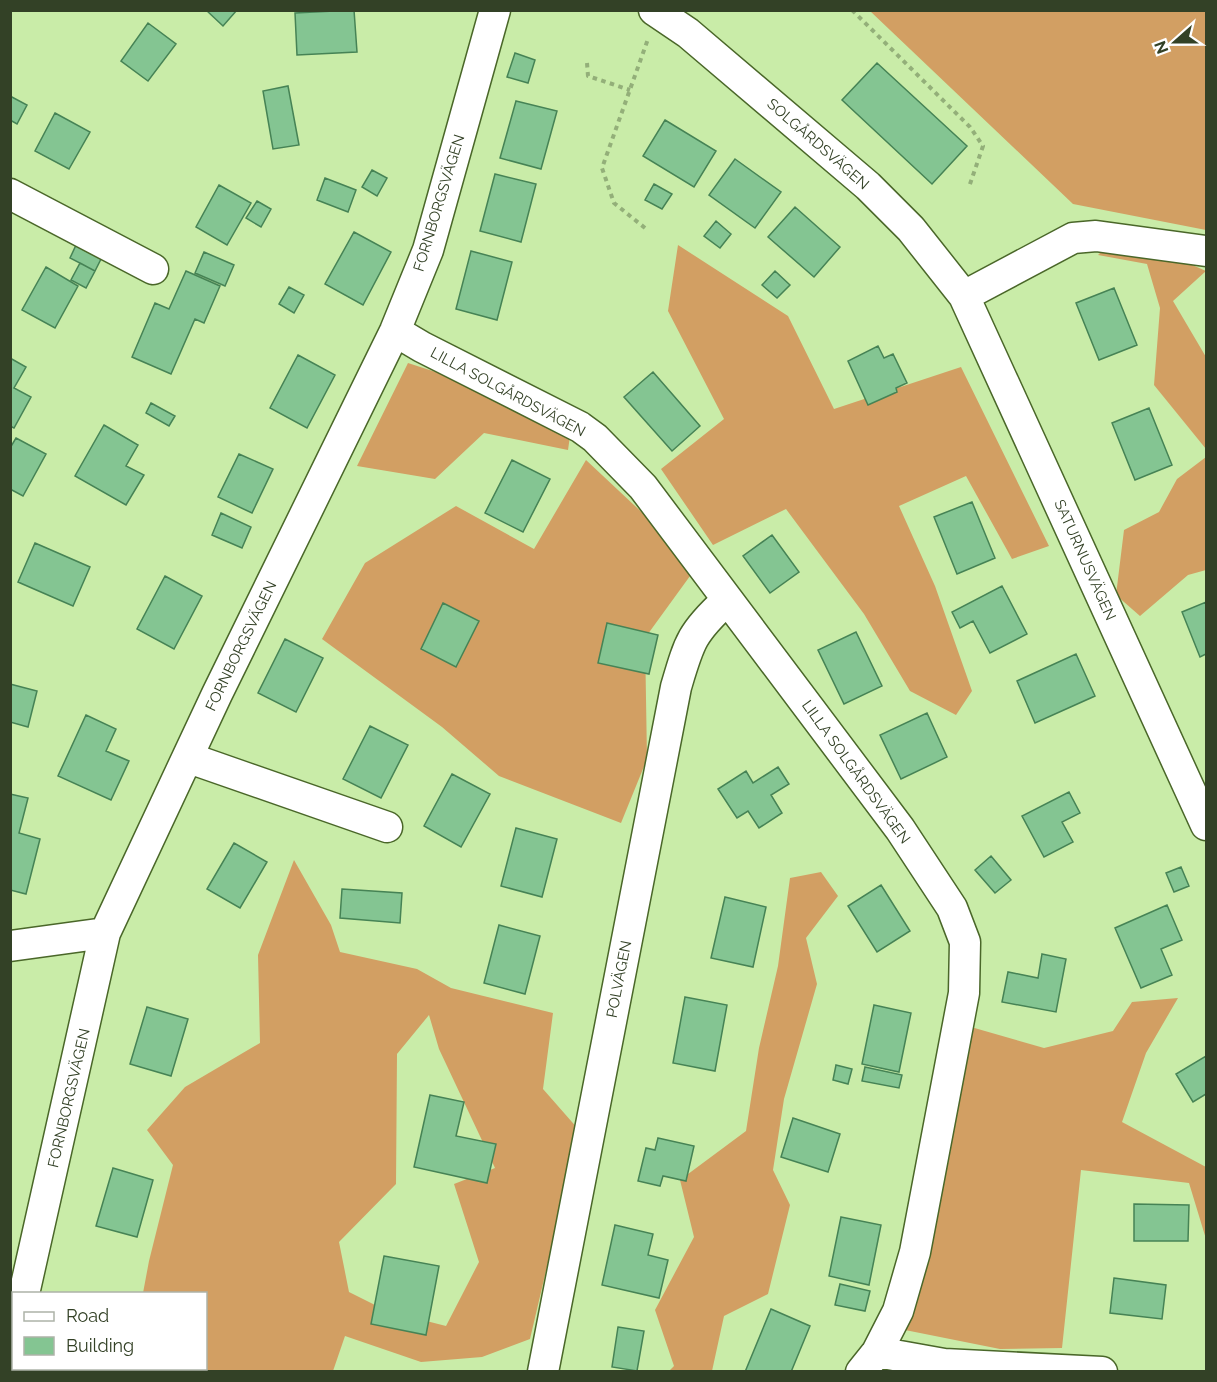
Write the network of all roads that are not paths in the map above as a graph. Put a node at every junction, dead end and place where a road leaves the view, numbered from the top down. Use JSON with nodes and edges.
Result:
{"nodes":[{"id":1,"x":495,"y":10,"type":"edge"},
{"id":2,"x":655,"y":11,"type":"edge"},
{"id":3,"x":10,"y":194,"type":"edge"},
{"id":4,"x":1206,"y":251,"type":"edge"},
{"id":5,"x":153,"y":269,"type":"dead end"},
{"id":6,"x":964,"y":296,"type":"junction"},
{"id":7,"x":395,"y":331,"type":"junction"},
{"id":8,"x":726,"y":601,"type":"junction"},
{"id":9,"x":189,"y":758,"type":"junction"},
{"id":10,"x":1206,"y":825,"type":"edge"},
{"id":11,"x":387,"y":827,"type":"dead end"},
{"id":12,"x":105,"y":933,"type":"junction"},
{"id":13,"x":10,"y":946,"type":"edge"},
{"id":14,"x":24,"y":1292,"type":"edge"},
{"id":15,"x":869,"y":1362,"type":"edge"},
{"id":16,"x":543,"y":1371,"type":"edge"},
{"id":17,"x":1102,"y":1371,"type":"edge"}],
"edges":[{"from":1,"to":7,"type":"street","name":"FORNBORGSVÄGEN"},
{"from":2,"to":6,"type":"street","name":"SOLGÅRDSVÄGEN"},
{"from":3,"to":5,"type":"street"},
{"from":4,"to":6,"type":"street"},
{"from":6,"to":10,"type":"street","name":"SATURNUSVÄGEN"},
{"from":7,"to":8,"type":"street","name":"LILLA SOLGÅRDSVÄGEN"},
{"from":7,"to":9,"type":"street","name":"FORNBORGSVÄGEN"},
{"from":8,"to":15,"type":"street","name":"LILLA SOLGÅRDSVÄGEN"},
{"from":8,"to":16,"type":"street","name":"POLVÄGEN"},
{"from":9,"to":11,"type":"street"},
{"from":9,"to":12,"type":"street","name":"FORNBORGSVÄGEN"},
{"from":12,"to":13,"type":"street"},
{"from":12,"to":14,"type":"street","name":"FORNBORGSVÄGEN"},
{"from":15,"to":17,"type":"street"}]}
